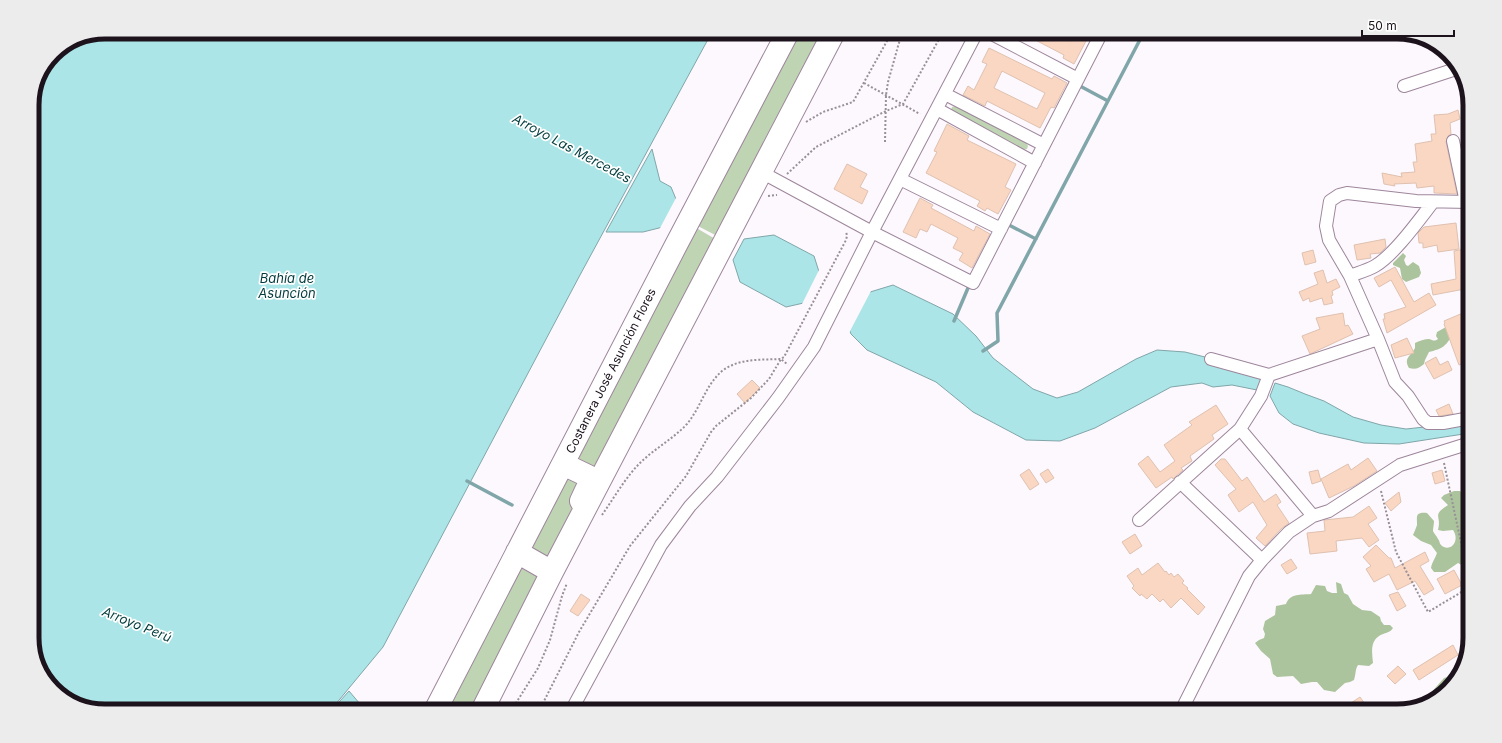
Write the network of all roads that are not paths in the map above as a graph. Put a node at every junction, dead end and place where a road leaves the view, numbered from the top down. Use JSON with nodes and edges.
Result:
{"nodes":[{"id":1,"x":784,"y":39,"type":"edge"},
{"id":2,"x":830,"y":39,"type":"edge"},
{"id":3,"x":973,"y":39,"type":"edge"},
{"id":4,"x":1001,"y":39,"type":"edge"},
{"id":5,"x":1098,"y":39,"type":"edge"},
{"id":6,"x":1453,"y":70,"type":"edge"},
{"id":7,"x":1078,"y":79,"type":"junction"},
{"id":8,"x":1404,"y":86,"type":"dead end"},
{"id":9,"x":945,"y":94,"type":"junction"},
{"id":10,"x":937,"y":109,"type":"junction"},
{"id":11,"x":1453,"y":141,"type":"dead end"},
{"id":12,"x":1044,"y":145,"type":"junction"},
{"id":13,"x":1035,"y":163,"type":"junction"},
{"id":14,"x":761,"y":172,"type":"junction"},
{"id":15,"x":900,"y":179,"type":"junction"},
{"id":16,"x":1463,"y":182,"type":"edge"},
{"id":17,"x":1433,"y":202,"type":"junction"},
{"id":18,"x":1463,"y":202,"type":"edge"},
{"id":19,"x":1000,"y":229,"type":"junction"},
{"id":20,"x":872,"y":232,"type":"junction"},
{"id":21,"x":1350,"y":276,"type":"junction"},
{"id":22,"x":1378,"y":339,"type":"junction"},
{"id":23,"x":1211,"y":359,"type":"dead end"},
{"id":24,"x":1268,"y":377,"type":"junction"},
{"id":25,"x":1463,"y":419,"type":"edge"},
{"id":26,"x":1240,"y":429,"type":"junction"},
{"id":27,"x":1463,"y":445,"type":"edge"},
{"id":28,"x":563,"y":464,"type":"junction"},
{"id":29,"x":1180,"y":482,"type":"junction"},
{"id":30,"x":1313,"y":516,"type":"junction"},
{"id":31,"x":589,"y":520,"type":"junction"},
{"id":32,"x":1139,"y":520,"type":"dead end"},
{"id":33,"x":517,"y":552,"type":"junction"},
{"id":34,"x":1262,"y":560,"type":"junction"},
{"id":35,"x":561,"y":575,"type":"junction"},
{"id":36,"x":439,"y":704,"type":"edge"},
{"id":37,"x":486,"y":704,"type":"edge"},
{"id":38,"x":575,"y":704,"type":"edge"},
{"id":39,"x":1185,"y":704,"type":"edge"}],
"edges":[{"from":1,"to":28,"type":"highway","name":"Costanera José Asunción Flores"},
{"from":2,"to":14,"type":"highway"},
{"from":3,"to":9,"type":"street"},
{"from":4,"to":7,"type":"street"},
{"from":5,"to":7,"type":"street"},
{"from":6,"to":8,"type":"street"},
{"from":7,"to":12,"type":"street"},
{"from":9,"to":10,"type":"street"},
{"from":9,"to":12,"type":"street"},
{"from":10,"to":13,"type":"street"},
{"from":10,"to":15,"type":"street"},
{"from":11,"to":16,"type":"street"},
{"from":12,"to":13,"type":"street"},
{"from":13,"to":19,"type":"street"},
{"from":14,"to":20,"type":"street"},
{"from":14,"to":31,"type":"highway"},
{"from":15,"to":19,"type":"street"},
{"from":15,"to":20,"type":"street"},
{"from":17,"to":18,"type":"street"},
{"from":17,"to":21,"type":"street"},
{"from":17,"to":21,"type":"street"},
{"from":19,"to":20,"type":"street"},
{"from":20,"to":38,"type":"street"},
{"from":21,"to":22,"type":"street"},
{"from":22,"to":24,"type":"street"},
{"from":22,"to":25,"type":"street"},
{"from":23,"to":24,"type":"street"},
{"from":24,"to":26,"type":"street"},
{"from":26,"to":29,"type":"street"},
{"from":26,"to":30,"type":"street"},
{"from":27,"to":30,"type":"street"},
{"from":28,"to":31,"type":"highway"},
{"from":28,"to":33,"type":"highway","name":"Costanera José Asunción Flores"},
{"from":29,"to":32,"type":"street"},
{"from":29,"to":34,"type":"street"},
{"from":30,"to":34,"type":"street"},
{"from":31,"to":35,"type":"highway"},
{"from":33,"to":35,"type":"highway"},
{"from":33,"to":36,"type":"highway","name":"Costanera José Asunción Flores"},
{"from":34,"to":39,"type":"street"},
{"from":35,"to":37,"type":"highway"}]}
